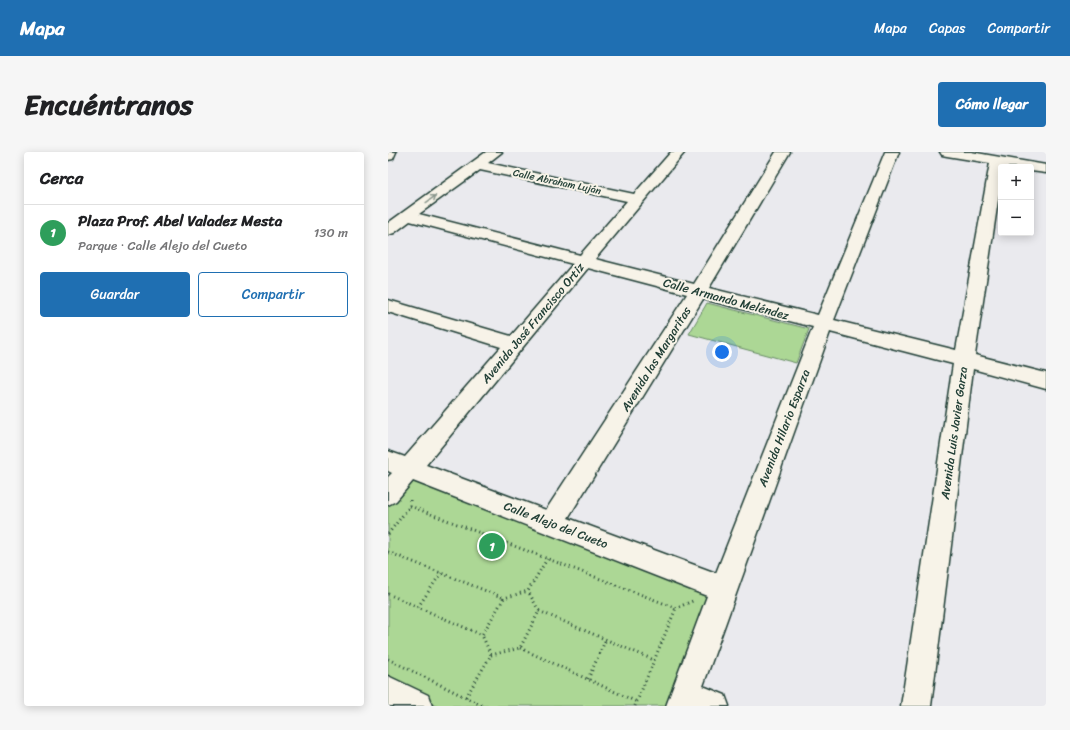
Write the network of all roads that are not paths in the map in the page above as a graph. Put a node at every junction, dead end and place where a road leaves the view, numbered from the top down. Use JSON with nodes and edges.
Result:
{"nodes":[{"id":1,"x":389,"y":152,"type":"edge"},
{"id":2,"x":495,"y":152,"type":"edge"},
{"id":3,"x":678,"y":152,"type":"edge"},
{"id":4,"x":784,"y":152,"type":"edge"},
{"id":5,"x":892,"y":152,"type":"edge"},
{"id":6,"x":947,"y":152,"type":"edge"},
{"id":7,"x":388,"y":156,"type":"edge"},
{"id":8,"x":464,"y":158,"type":"dead end"},
{"id":9,"x":998,"y":161,"type":"junction"},
{"id":10,"x":477,"y":165,"type":"junction"},
{"id":11,"x":1046,"y":169,"type":"edge"},
{"id":12,"x":461,"y":177,"type":"junction"},
{"id":13,"x":637,"y":200,"type":"junction"},
{"id":14,"x":407,"y":216,"type":"junction"},
{"id":15,"x":388,"y":230,"type":"edge"},
{"id":16,"x":583,"y":262,"type":"junction"},
{"id":17,"x":698,"y":292,"type":"junction"},
{"id":18,"x":388,"y":306,"type":"edge"},
{"id":19,"x":823,"y":325,"type":"junction"},
{"id":20,"x":516,"y":344,"type":"junction"},
{"id":21,"x":964,"y":360,"type":"junction"},
{"id":22,"x":1046,"y":381,"type":"edge"},
{"id":23,"x":398,"y":465,"type":"edge"},
{"id":24,"x":388,"y":494,"type":"edge"},
{"id":25,"x":551,"y":523,"type":"junction"},
{"id":26,"x":723,"y":589,"type":"junction"},
{"id":27,"x":388,"y":691,"type":"edge"},
{"id":28,"x":683,"y":700,"type":"edge"},
{"id":29,"x":417,"y":706,"type":"edge"},
{"id":30,"x":714,"y":706,"type":"edge"},
{"id":31,"x":916,"y":706,"type":"edge"}],
"edges":[{"from":1,"to":7,"type":"street"},
{"from":2,"to":10,"type":"street"},
{"from":3,"to":13,"type":"street","name":"Avenida José Francisco Ortiz"},
{"from":4,"to":17,"type":"street","name":"Avenida las Margaritas"},
{"from":5,"to":19,"type":"street","name":"Avenida Hilario Esparza"},
{"from":6,"to":9,"type":"street"},
{"from":8,"to":12,"type":"street"},
{"from":9,"to":11,"type":"street"},
{"from":9,"to":21,"type":"street","name":"Avenida Luis Javier Garza"},
{"from":10,"to":12,"type":"street"},
{"from":10,"to":13,"type":"street","name":"Calle Abraham Luján"},
{"from":14,"to":12,"type":"street","one_way":true},
{"from":13,"to":16,"type":"street","name":"Avenida José Francisco Ortiz"},
{"from":14,"to":15,"type":"street"},
{"from":14,"to":16,"type":"street","name":"Calle Armando Meléndez"},
{"from":16,"to":17,"type":"street","name":"Calle Armando Meléndez"},
{"from":16,"to":20,"type":"street","name":"Avenida José Francisco Ortiz"},
{"from":17,"to":19,"type":"street","name":"Calle Armando Meléndez"},
{"from":17,"to":25,"type":"street","name":"Avenida las Margaritas"},
{"from":18,"to":20,"type":"street"},
{"from":19,"to":21,"type":"street","name":"Calle Armando Meléndez"},
{"from":19,"to":26,"type":"street","name":"Avenida Hilario Esparza"},
{"from":20,"to":23,"type":"street","name":"Avenida José Francisco Ortiz"},
{"from":21,"to":22,"type":"street","name":"Calle Armando Meléndez"},
{"from":21,"to":31,"type":"street","name":"Avenida Luis Javier Garza"},
{"from":23,"to":24,"type":"street","name":"Avenida José Francisco Ortiz"},
{"from":23,"to":25,"type":"street","name":"Calle Alejo del Cueto"},
{"from":25,"to":26,"type":"street","name":"Calle Alejo del Cueto"},
{"from":26,"to":28,"type":"street","name":"Avenida Hilario Esparza"},
{"from":27,"to":29,"type":"street"},
{"from":28,"to":30,"type":"street"}]}
